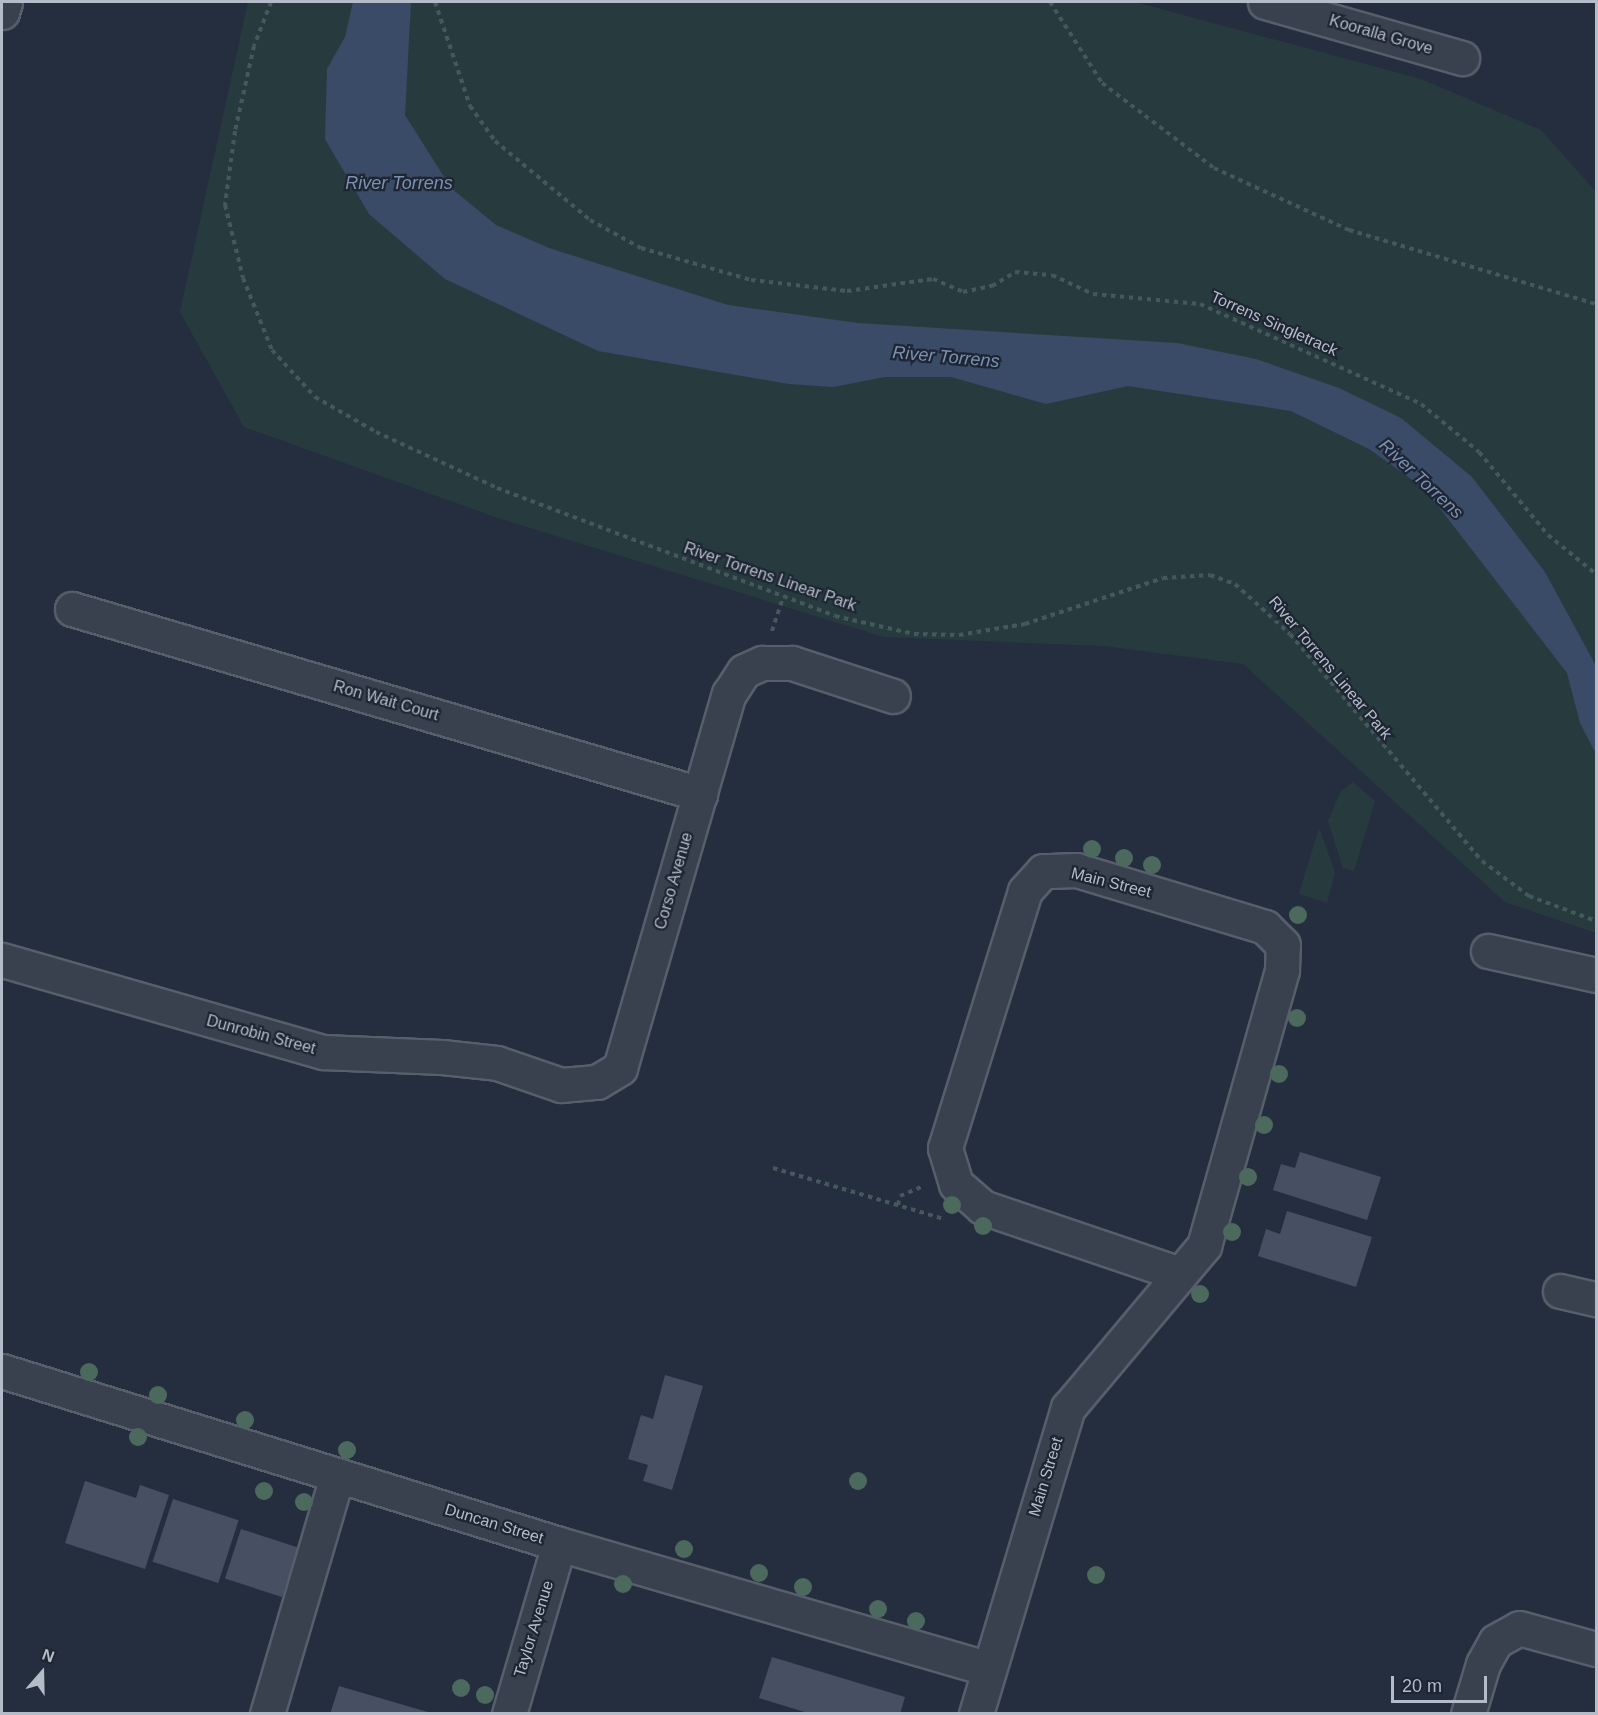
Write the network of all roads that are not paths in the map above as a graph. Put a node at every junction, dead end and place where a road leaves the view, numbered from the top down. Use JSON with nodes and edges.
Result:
{"nodes":[{"id":1,"x":4,"y":2,"type":"edge"},
{"id":2,"x":1265,"y":2,"type":"edge"},
{"id":3,"x":2,"y":12,"type":"edge"},
{"id":4,"x":1462,"y":58,"type":"dead end"},
{"id":5,"x":72,"y":609,"type":"dead end"},
{"id":6,"x":893,"y":696,"type":"dead end"},
{"id":7,"x":699,"y":794,"type":"junction"},
{"id":8,"x":1488,"y":951,"type":"dead end"},
{"id":9,"x":2,"y":960,"type":"edge"},
{"id":10,"x":1596,"y":975,"type":"edge"},
{"id":11,"x":597,"y":1082,"type":"joint"},
{"id":12,"x":1177,"y":1273,"type":"junction"},
{"id":13,"x":1560,"y":1291,"type":"dead end"},
{"id":14,"x":1596,"y":1299,"type":"edge"},
{"id":15,"x":2,"y":1371,"type":"edge"},
{"id":16,"x":337,"y":1476,"type":"junction"},
{"id":17,"x":559,"y":1544,"type":"junction"},
{"id":18,"x":1596,"y":1648,"type":"edge"},
{"id":19,"x":989,"y":1669,"type":"junction"},
{"id":20,"x":267,"y":1713,"type":"edge"},
{"id":21,"x":508,"y":1713,"type":"edge"},
{"id":22,"x":976,"y":1713,"type":"edge"},
{"id":23,"x":1468,"y":1713,"type":"edge"}],
"edges":[{"from":1,"to":3,"type":"street"},
{"from":2,"to":4,"type":"street","name":"Kooralla Grove"},
{"from":5,"to":7,"type":"street","name":"Ron Wait Court"},
{"from":6,"to":7,"type":"street","name":"Corso Avenue"},
{"from":7,"to":11,"type":"street","name":"Corso Avenue"},
{"from":8,"to":10,"type":"street"},
{"from":9,"to":11,"type":"street","name":"Dunrobin Street"},
{"from":12,"to":12,"type":"street","name":"Main Street"},
{"from":12,"to":19,"type":"street","name":"Main Street"},
{"from":13,"to":14,"type":"street"},
{"from":15,"to":16,"type":"street","name":"Duncan Street"},
{"from":16,"to":17,"type":"street","name":"Duncan Street"},
{"from":16,"to":20,"type":"street"},
{"from":17,"to":19,"type":"street","name":"Duncan Street"},
{"from":17,"to":21,"type":"street","name":"Taylor Avenue"},
{"from":18,"to":23,"type":"street"},
{"from":19,"to":22,"type":"street","name":"Main Street"}]}
